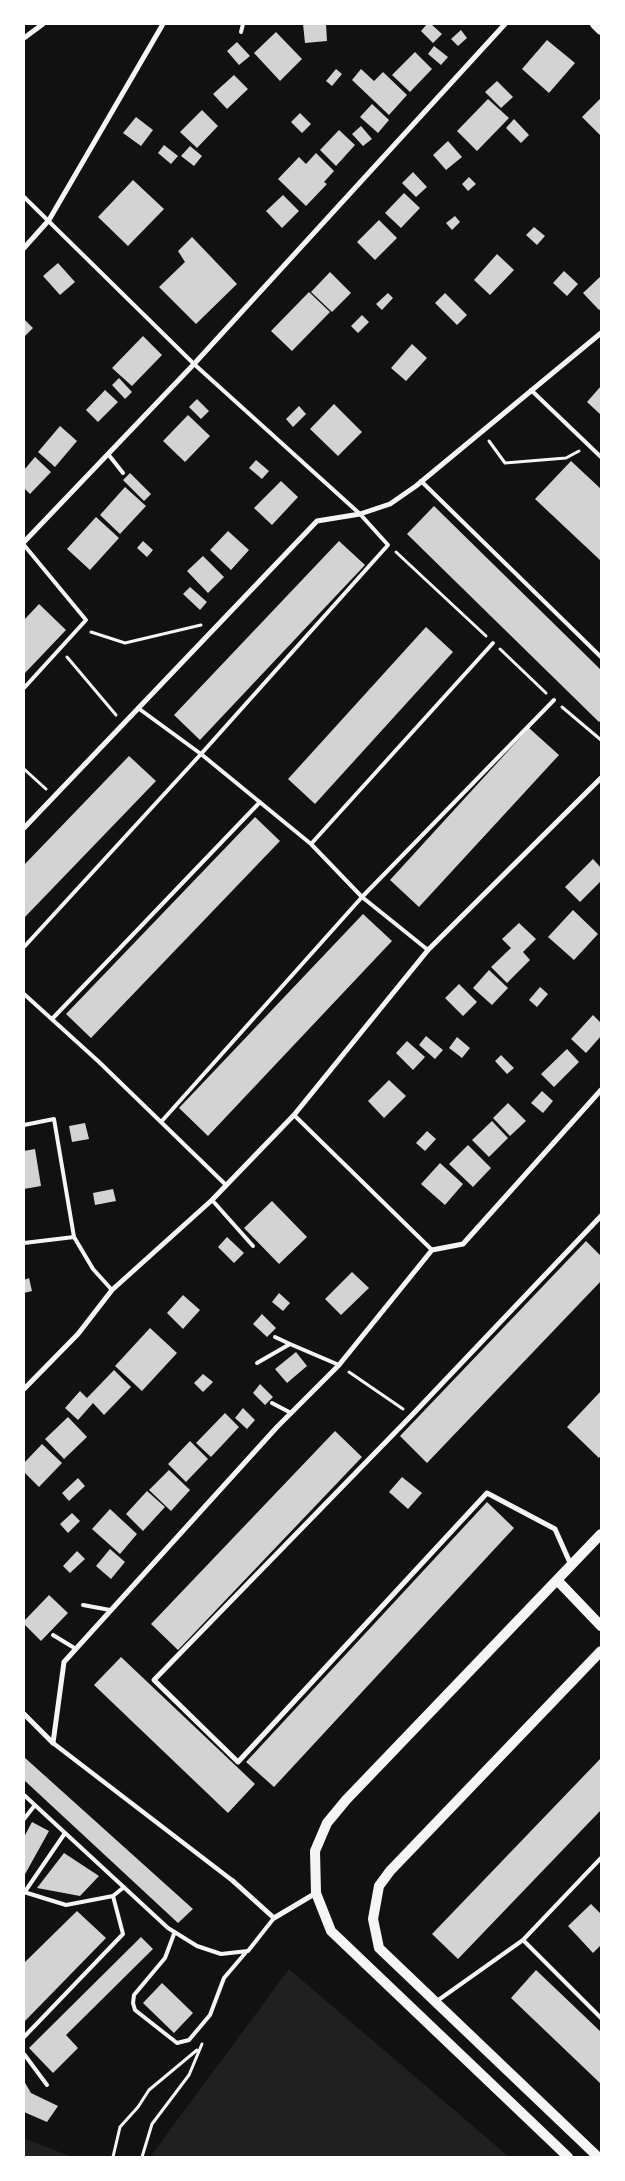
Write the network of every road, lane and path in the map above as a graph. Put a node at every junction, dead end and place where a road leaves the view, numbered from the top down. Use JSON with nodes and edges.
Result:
{"nodes":[{"id":1,"x":43,"y":24,"type":"edge"},
{"id":2,"x":163,"y":24,"type":"edge"},
{"id":3,"x":242,"y":24,"type":"edge"},
{"id":4,"x":505,"y":24,"type":"edge"},
{"id":5,"x":595,"y":24,"type":"edge"},
{"id":6,"x":601,"y":30,"type":"edge"},
{"id":7,"x":241,"y":32,"type":"dead end"},
{"id":8,"x":24,"y":38,"type":"edge"},
{"id":9,"x":24,"y":197,"type":"edge"},
{"id":10,"x":49,"y":220,"type":"junction"},
{"id":11,"x":24,"y":248,"type":"edge"},
{"id":12,"x":601,"y":333,"type":"edge"},
{"id":13,"x":194,"y":364,"type":"junction"},
{"id":14,"x":531,"y":390,"type":"junction"},
{"id":15,"x":482,"y":431,"type":"junction"},
{"id":16,"x":590,"y":446,"type":"junction"},
{"id":17,"x":108,"y":454,"type":"junction"},
{"id":18,"x":601,"y":457,"type":"edge"},
{"id":19,"x":123,"y":472,"type":"dead end"},
{"id":20,"x":422,"y":481,"type":"junction"},
{"id":21,"x":360,"y":514,"type":"junction"},
{"id":22,"x":24,"y":544,"type":"edge"},
{"id":23,"x":222,"y":620,"type":"junction"},
{"id":24,"x":78,"y":629,"type":"junction"},
{"id":25,"x":493,"y":643,"type":"dead end"},
{"id":26,"x":60,"y":648,"type":"junction"},
{"id":27,"x":601,"y":657,"type":"edge"},
{"id":28,"x":24,"y":688,"type":"edge"},
{"id":29,"x":554,"y":700,"type":"dead end"},
{"id":30,"x":138,"y":708,"type":"junction"},
{"id":31,"x":124,"y":723,"type":"junction"},
{"id":32,"x":201,"y":754,"type":"junction"},
{"id":33,"x":24,"y":769,"type":"edge"},
{"id":34,"x":601,"y":778,"type":"edge"},
{"id":35,"x":54,"y":796,"type":"junction"},
{"id":36,"x":260,"y":802,"type":"junction"},
{"id":37,"x":24,"y":828,"type":"edge"},
{"id":38,"x":311,"y":844,"type":"junction"},
{"id":39,"x":362,"y":897,"type":"junction"},
{"id":40,"x":24,"y":947,"type":"edge"},
{"id":41,"x":428,"y":950,"type":"junction"},
{"id":42,"x":24,"y":994,"type":"edge"},
{"id":43,"x":52,"y":1019,"type":"junction"},
{"id":44,"x":601,"y":1090,"type":"edge"},
{"id":45,"x":294,"y":1115,"type":"junction"},
{"id":46,"x":161,"y":1122,"type":"junction"},
{"id":47,"x":24,"y":1124,"type":"edge"},
{"id":48,"x":226,"y":1185,"type":"junction"},
{"id":49,"x":212,"y":1200,"type":"junction"},
{"id":50,"x":601,"y":1216,"type":"edge"},
{"id":51,"x":74,"y":1237,"type":"junction"},
{"id":52,"x":24,"y":1243,"type":"edge"},
{"id":53,"x":253,"y":1246,"type":"dead end"},
{"id":54,"x":432,"y":1250,"type":"junction"},
{"id":55,"x":112,"y":1290,"type":"junction"},
{"id":56,"x":275,"y":1337,"type":"dead end"},
{"id":57,"x":290,"y":1344,"type":"junction"},
{"id":58,"x":257,"y":1364,"type":"dead end"},
{"id":59,"x":339,"y":1365,"type":"junction"},
{"id":60,"x":24,"y":1389,"type":"edge"},
{"id":61,"x":272,"y":1403,"type":"dead end"},
{"id":62,"x":291,"y":1412,"type":"junction"},
{"id":63,"x":412,"y":1415,"type":"junction"},
{"id":64,"x":601,"y":1534,"type":"edge"},
{"id":65,"x":571,"y":1565,"type":"junction"},
{"id":66,"x":557,"y":1580,"type":"junction"},
{"id":67,"x":83,"y":1605,"type":"dead end"},
{"id":68,"x":110,"y":1610,"type":"junction"},
{"id":69,"x":601,"y":1626,"type":"edge"},
{"id":70,"x":54,"y":1635,"type":"dead end"},
{"id":71,"x":76,"y":1648,"type":"junction"},
{"id":72,"x":601,"y":1651,"type":"edge"},
{"id":73,"x":24,"y":1714,"type":"edge"},
{"id":74,"x":53,"y":1742,"type":"junction"},
{"id":75,"x":24,"y":1795,"type":"edge"},
{"id":76,"x":35,"y":1805,"type":"junction"},
{"id":77,"x":24,"y":1819,"type":"edge"},
{"id":78,"x":65,"y":1833,"type":"junction"},
{"id":79,"x":601,"y":1858,"type":"edge"},
{"id":80,"x":233,"y":1881,"type":"joint"},
{"id":81,"x":124,"y":1887,"type":"junction"},
{"id":82,"x":24,"y":1892,"type":"edge"},
{"id":83,"x":316,"y":1893,"type":"junction"},
{"id":84,"x":113,"y":1896,"type":"junction"},
{"id":85,"x":274,"y":1918,"type":"junction"},
{"id":86,"x":174,"y":1934,"type":"junction"},
{"id":87,"x":524,"y":1940,"type":"junction"},
{"id":88,"x":248,"y":1951,"type":"junction"},
{"id":89,"x":436,"y":2002,"type":"junction"},
{"id":90,"x":601,"y":2018,"type":"edge"},
{"id":91,"x":24,"y":2036,"type":"edge"},
{"id":92,"x":24,"y":2054,"type":"edge"},
{"id":93,"x":47,"y":2085,"type":"dead end"},
{"id":94,"x":113,"y":2157,"type":"edge"},
{"id":95,"x":142,"y":2157,"type":"edge"},
{"id":96,"x":568,"y":2157,"type":"edge"},
{"id":97,"x":598,"y":2157,"type":"edge"}],
"edges":[{"from":1,"to":8,"type":"street"},
{"from":2,"to":10,"type":"street"},
{"from":3,"to":7,"type":"lane"},
{"from":4,"to":13,"type":"street"},
{"from":5,"to":6,"type":"main road"},
{"from":9,"to":10,"type":"lane"},
{"from":10,"to":11,"type":"street"},
{"from":10,"to":13,"type":"lane"},
{"from":12,"to":14,"type":"street"},
{"from":13,"to":17,"type":"street"},
{"from":13,"to":21,"type":"lane"},
{"from":14,"to":15,"type":"street"},
{"from":14,"to":16,"type":"lane"},
{"from":15,"to":16,"type":"path"},
{"from":15,"to":20,"type":"street"},
{"from":16,"to":18,"type":"lane"},
{"from":17,"to":19,"type":"lane"},
{"from":17,"to":22,"type":"street"},
{"from":20,"to":21,"type":"street"},
{"from":20,"to":27,"type":"lane"},
{"from":21,"to":23,"type":"street"},
{"from":21,"to":32,"type":"lane"},
{"from":22,"to":24,"type":"lane"},
{"from":23,"to":24,"type":"path"},
{"from":23,"to":30,"type":"street"},
{"from":24,"to":26,"type":"lane"},
{"from":25,"to":38,"type":"lane"},
{"from":26,"to":28,"type":"lane"},
{"from":26,"to":31,"type":"path"},
{"from":29,"to":39,"type":"lane"},
{"from":30,"to":31,"type":"street"},
{"from":30,"to":32,"type":"lane"},
{"from":31,"to":35,"type":"street"},
{"from":32,"to":36,"type":"lane"},
{"from":32,"to":40,"type":"lane"},
{"from":33,"to":35,"type":"path"},
{"from":34,"to":41,"type":"street"},
{"from":35,"to":37,"type":"street"},
{"from":36,"to":38,"type":"lane"},
{"from":36,"to":43,"type":"lane"},
{"from":38,"to":39,"type":"lane"},
{"from":39,"to":41,"type":"lane"},
{"from":39,"to":46,"type":"lane"},
{"from":41,"to":45,"type":"street"},
{"from":42,"to":43,"type":"lane"},
{"from":43,"to":46,"type":"lane"},
{"from":44,"to":54,"type":"street"},
{"from":45,"to":48,"type":"street"},
{"from":45,"to":54,"type":"lane"},
{"from":46,"to":48,"type":"lane"},
{"from":47,"to":51,"type":"lane"},
{"from":48,"to":49,"type":"street"},
{"from":49,"to":53,"type":"lane"},
{"from":49,"to":55,"type":"street"},
{"from":50,"to":63,"type":"street"},
{"from":51,"to":52,"type":"lane"},
{"from":51,"to":55,"type":"lane"},
{"from":54,"to":59,"type":"street"},
{"from":55,"to":60,"type":"street"},
{"from":56,"to":57,"type":"lane"},
{"from":57,"to":58,"type":"lane"},
{"from":57,"to":59,"type":"lane"},
{"from":59,"to":62,"type":"street"},
{"from":59,"to":63,"type":"path"},
{"from":61,"to":62,"type":"lane"},
{"from":62,"to":68,"type":"street"},
{"from":63,"to":65,"type":"street"},
{"from":64,"to":65,"type":"main road"},
{"from":65,"to":66,"type":"main road"},
{"from":66,"to":69,"type":"main road"},
{"from":66,"to":83,"type":"main road"},
{"from":67,"to":68,"type":"lane"},
{"from":68,"to":71,"type":"street"},
{"from":70,"to":71,"type":"lane"},
{"from":71,"to":74,"type":"street"},
{"from":72,"to":89,"type":"main road"},
{"from":73,"to":74,"type":"street"},
{"from":74,"to":80,"type":"street"},
{"from":75,"to":76,"type":"lane"},
{"from":76,"to":77,"type":"lane"},
{"from":76,"to":78,"type":"lane"},
{"from":78,"to":81,"type":"lane"},
{"from":78,"to":82,"type":"lane"},
{"from":79,"to":87,"type":"lane"},
{"from":80,"to":85,"type":"street"},
{"from":81,"to":84,"type":"lane"},
{"from":81,"to":86,"type":"lane"},
{"from":82,"to":84,"type":"lane"},
{"from":83,"to":85,"type":"street"},
{"from":83,"to":96,"type":"main road"},
{"from":84,"to":91,"type":"lane"},
{"from":85,"to":88,"type":"lane"},
{"from":86,"to":88,"type":"lane"},
{"from":86,"to":88,"type":"lane"},
{"from":87,"to":89,"type":"lane"},
{"from":87,"to":90,"type":"lane"},
{"from":89,"to":97,"type":"main road"},
{"from":92,"to":93,"type":"lane"},
{"from":94,"to":95,"type":"path"}]}
